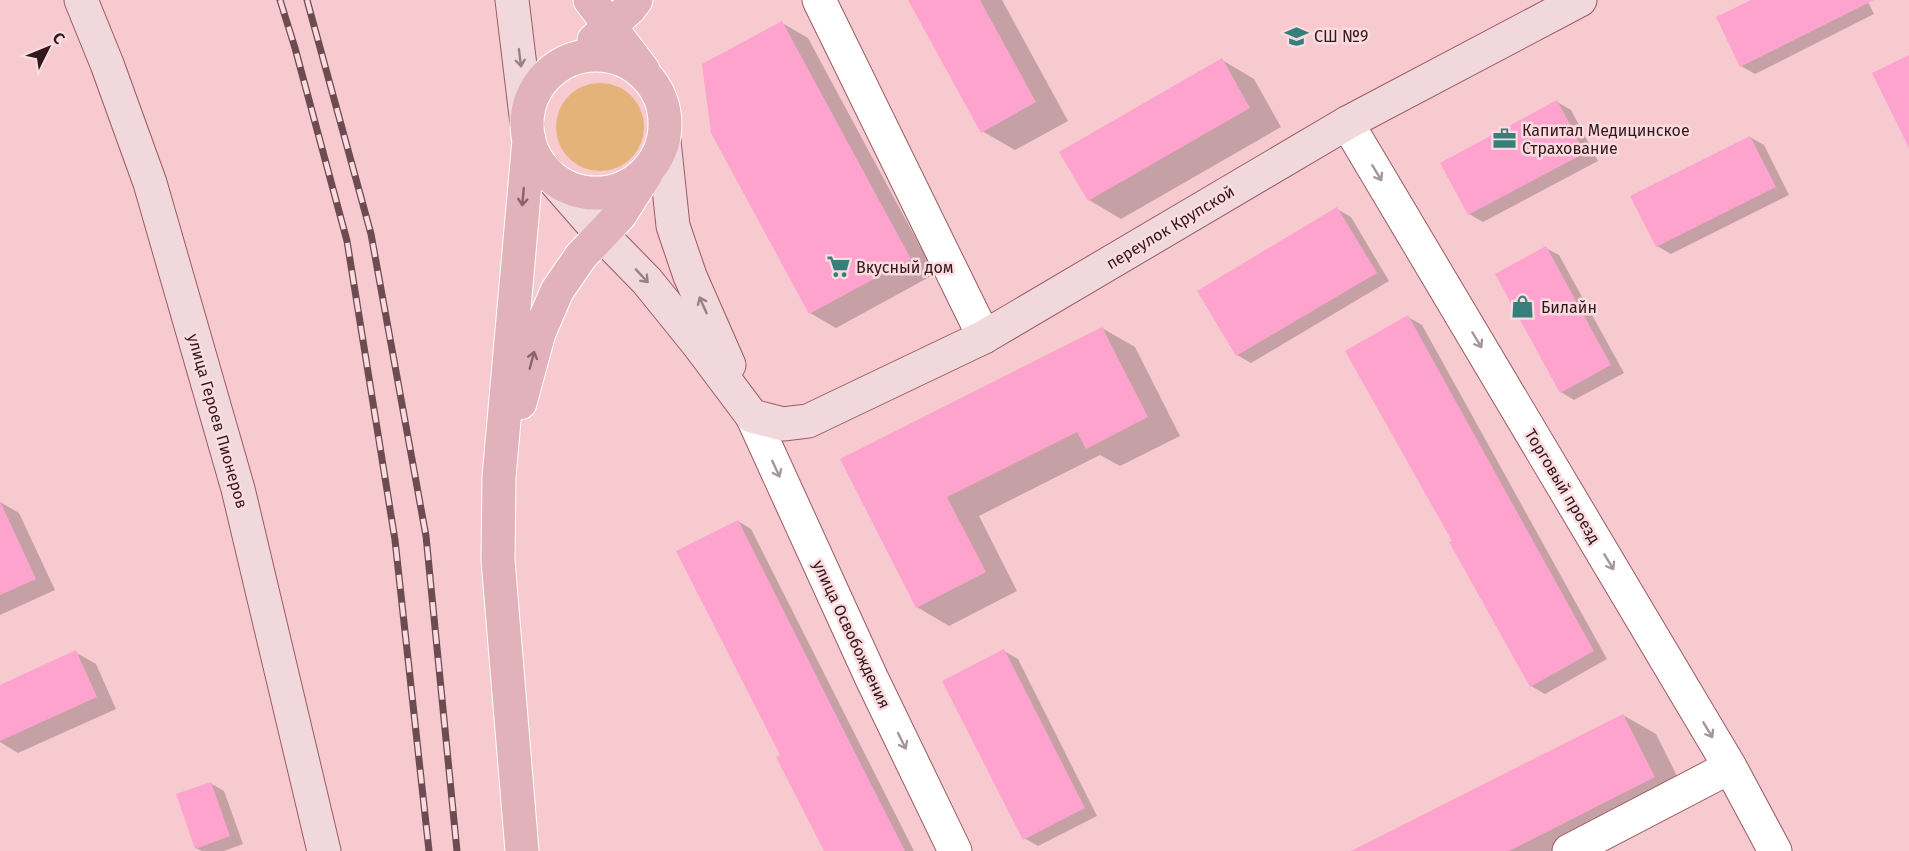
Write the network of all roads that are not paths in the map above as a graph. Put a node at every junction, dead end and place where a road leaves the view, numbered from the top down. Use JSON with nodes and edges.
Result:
{"nodes":[{"id":1,"x":81,"y":0,"type":"edge"},
{"id":2,"x":512,"y":0,"type":"edge"},
{"id":3,"x":590,"y":0,"type":"edge"},
{"id":4,"x":636,"y":0,"type":"edge"},
{"id":5,"x":819,"y":0,"type":"edge"},
{"id":6,"x":1580,"y":0,"type":"edge"},
{"id":7,"x":611,"y":26,"type":"junction"},
{"id":8,"x":568,"y":61,"type":"junction"},
{"id":9,"x":651,"y":82,"type":"junction"},
{"id":10,"x":1347,"y":123,"type":"junction"},
{"id":11,"x":528,"y":132,"type":"junction"},
{"id":12,"x":664,"y":141,"type":"junction"},
{"id":13,"x":545,"y":170,"type":"junction"},
{"id":14,"x":649,"y":170,"type":"junction"},
{"id":15,"x":601,"y":234,"type":"junction"},
{"id":16,"x":984,"y":337,"type":"junction"},
{"id":17,"x":752,"y":416,"type":"junction"},
{"id":18,"x":499,"y":477,"type":"junction"},
{"id":19,"x":1730,"y":766,"type":"junction"},
{"id":20,"x":324,"y":851,"type":"edge"},
{"id":21,"x":522,"y":851,"type":"edge"},
{"id":22,"x":955,"y":851,"type":"edge"},
{"id":23,"x":1569,"y":851,"type":"edge"},
{"id":24,"x":1774,"y":851,"type":"edge"}],
"edges":[{"from":1,"to":20,"type":"street","name":"улица Героев Пионеров"},
{"from":2,"to":11,"type":"street","one_way":true},
{"from":3,"to":7,"type":"main road"},
{"from":4,"to":7,"type":"main road"},
{"from":5,"to":16,"type":"street"},
{"from":6,"to":10,"type":"street","name":"переулок Крупской"},
{"from":7,"to":8,"type":"main road"},
{"from":7,"to":9,"type":"main road"},
{"from":8,"to":9,"type":"main road"},
{"from":8,"to":11,"type":"main road"},
{"from":9,"to":12,"type":"main road"},
{"from":10,"to":16,"type":"street","name":"переулок Крупской"},
{"from":10,"to":19,"type":"street","name":"Торговый проезд","one_way":true},
{"from":11,"to":13,"type":"main road"},
{"from":11,"to":18,"type":"main road","one_way":true},
{"from":12,"to":14,"type":"main road"},
{"from":17,"to":12,"type":"street","one_way":true},
{"from":13,"to":14,"type":"main road"},
{"from":13,"to":15,"type":"street"},
{"from":14,"to":15,"type":"main road"},
{"from":15,"to":17,"type":"street","one_way":true},
{"from":18,"to":15,"type":"main road","one_way":true},
{"from":16,"to":17,"type":"street","name":"переулок Крупской"},
{"from":17,"to":22,"type":"street","name":"улица Освобождения","one_way":true},
{"from":18,"to":21,"type":"main road"},
{"from":19,"to":23,"type":"street"},
{"from":19,"to":24,"type":"street","name":"Торговый проезд"}]}
